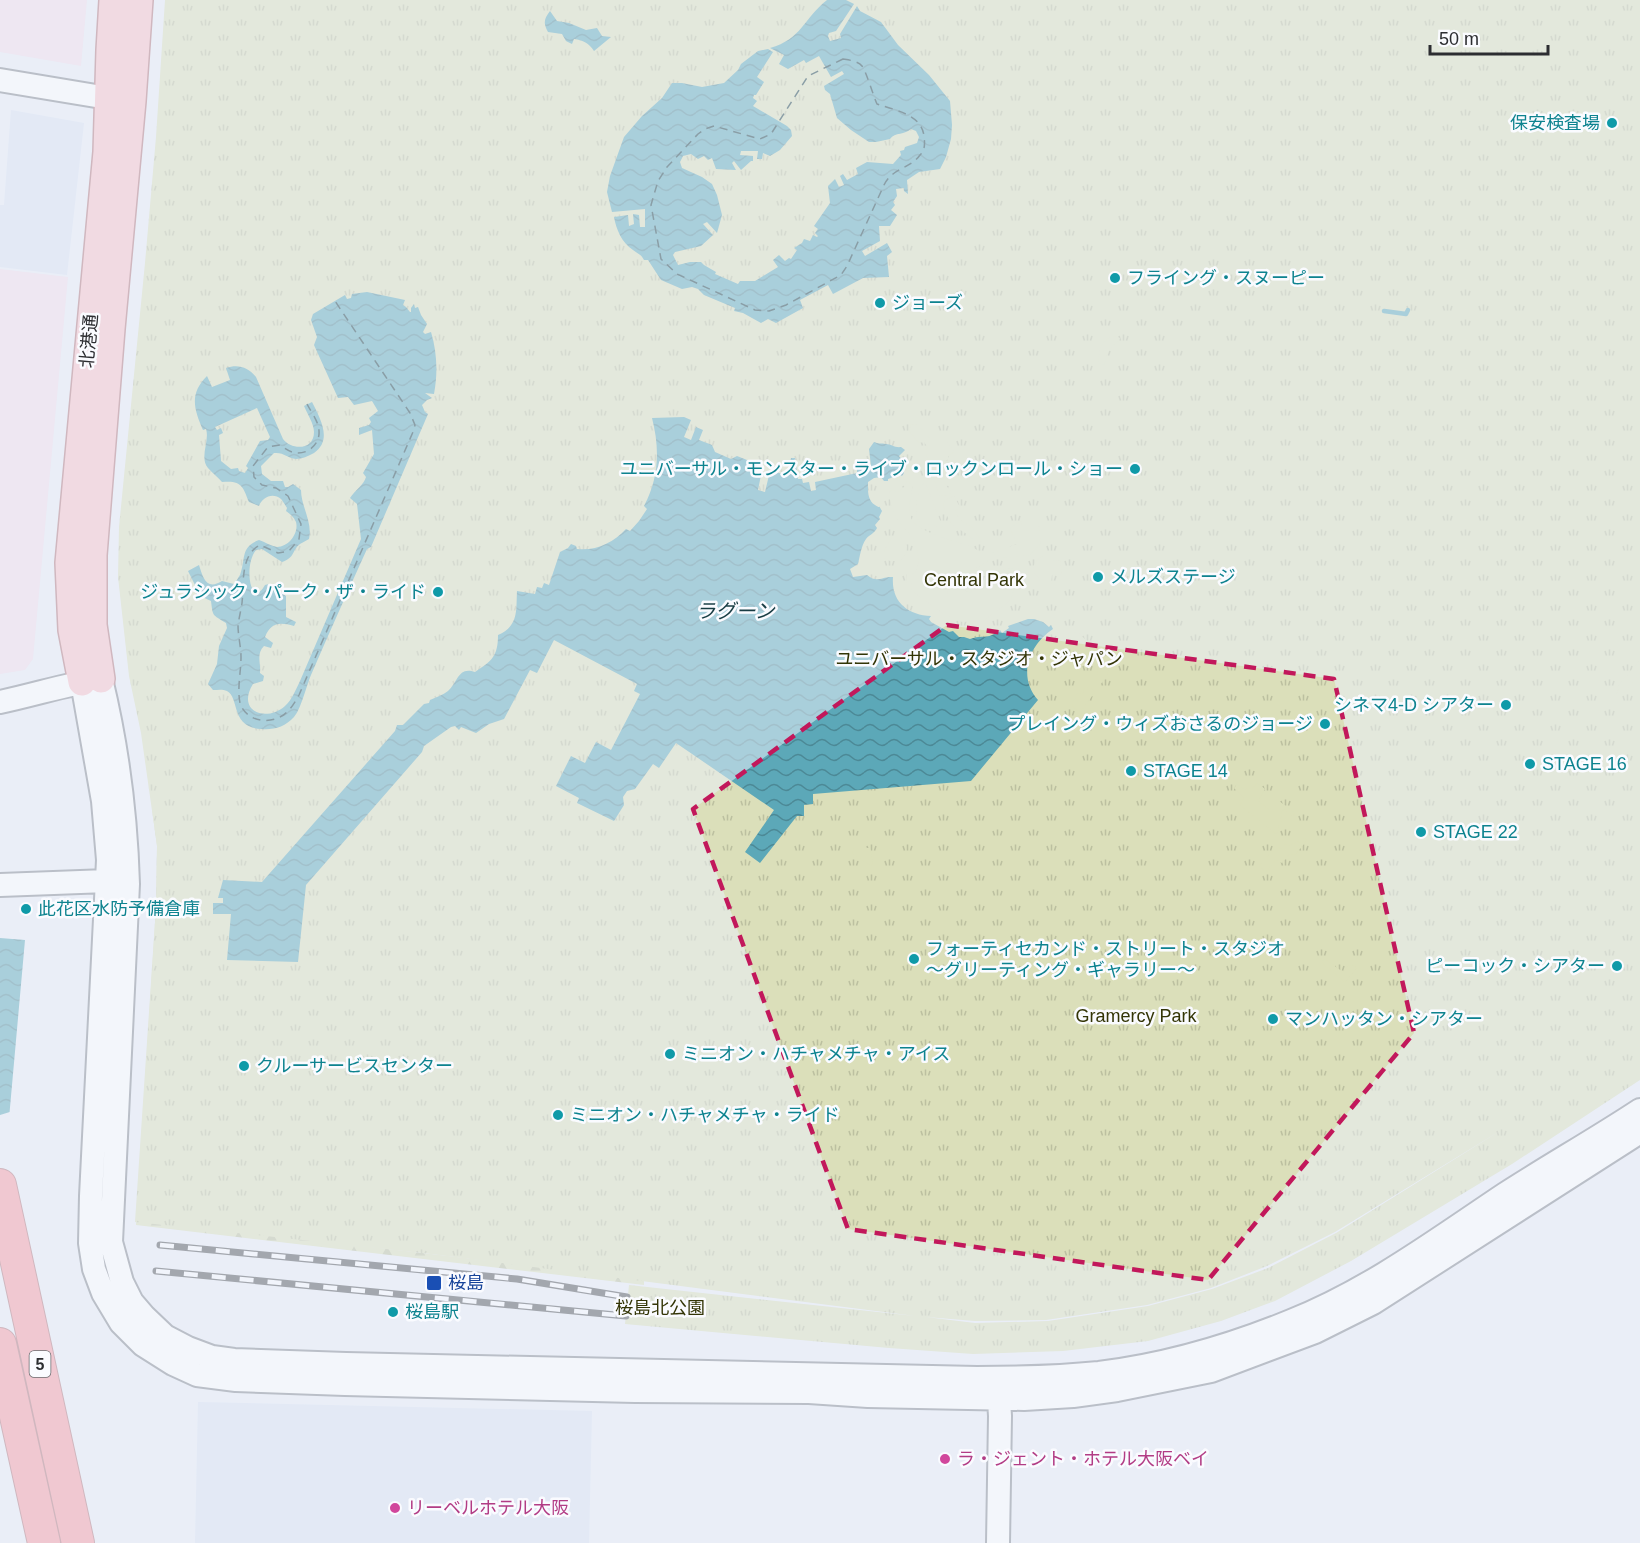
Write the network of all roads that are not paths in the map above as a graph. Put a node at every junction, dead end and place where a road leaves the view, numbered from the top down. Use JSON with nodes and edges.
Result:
{"nodes":[{"id":1,"x":113,"y":0,"type":"edge"},
{"id":2,"x":139,"y":0,"type":"edge"},
{"id":3,"x":0,"y":80,"type":"edge"},
{"id":4,"x":120,"y":100,"type":"junction"},
{"id":5,"x":92,"y":680,"type":"junction"},
{"id":6,"x":0,"y":702,"type":"edge"},
{"id":7,"x":118,"y":883,"type":"junction"},
{"id":8,"x":0,"y":885,"type":"edge"},
{"id":9,"x":1640,"y":1110,"type":"edge"},
{"id":10,"x":1640,"y":1132,"type":"edge"},
{"id":11,"x":0,"y":1185,"type":"edge"},
{"id":12,"x":0,"y":1344,"type":"edge"},
{"id":13,"x":998,"y":1388,"type":"junction"},
{"id":14,"x":44,"y":1543,"type":"edge"},
{"id":15,"x":78,"y":1543,"type":"edge"},
{"id":16,"x":998,"y":1543,"type":"edge"}],
"edges":[{"from":1,"to":4,"type":"main road","name":"北港通"},
{"from":2,"to":4,"type":"main road","name":"北港通"},
{"from":3,"to":4,"type":"street"},
{"from":4,"to":5,"type":"main road","name":"北港通"},
{"from":5,"to":6,"type":"street"},
{"from":5,"to":7,"type":"street"},
{"from":7,"to":8,"type":"street"},
{"from":7,"to":13,"type":"street"},
{"from":9,"to":13,"type":"street"},
{"from":10,"to":13,"type":"street"},
{"from":11,"to":15,"type":"highway","number":"5"},
{"from":12,"to":14,"type":"highway","number":"5"},
{"from":13,"to":16,"type":"street"}]}
